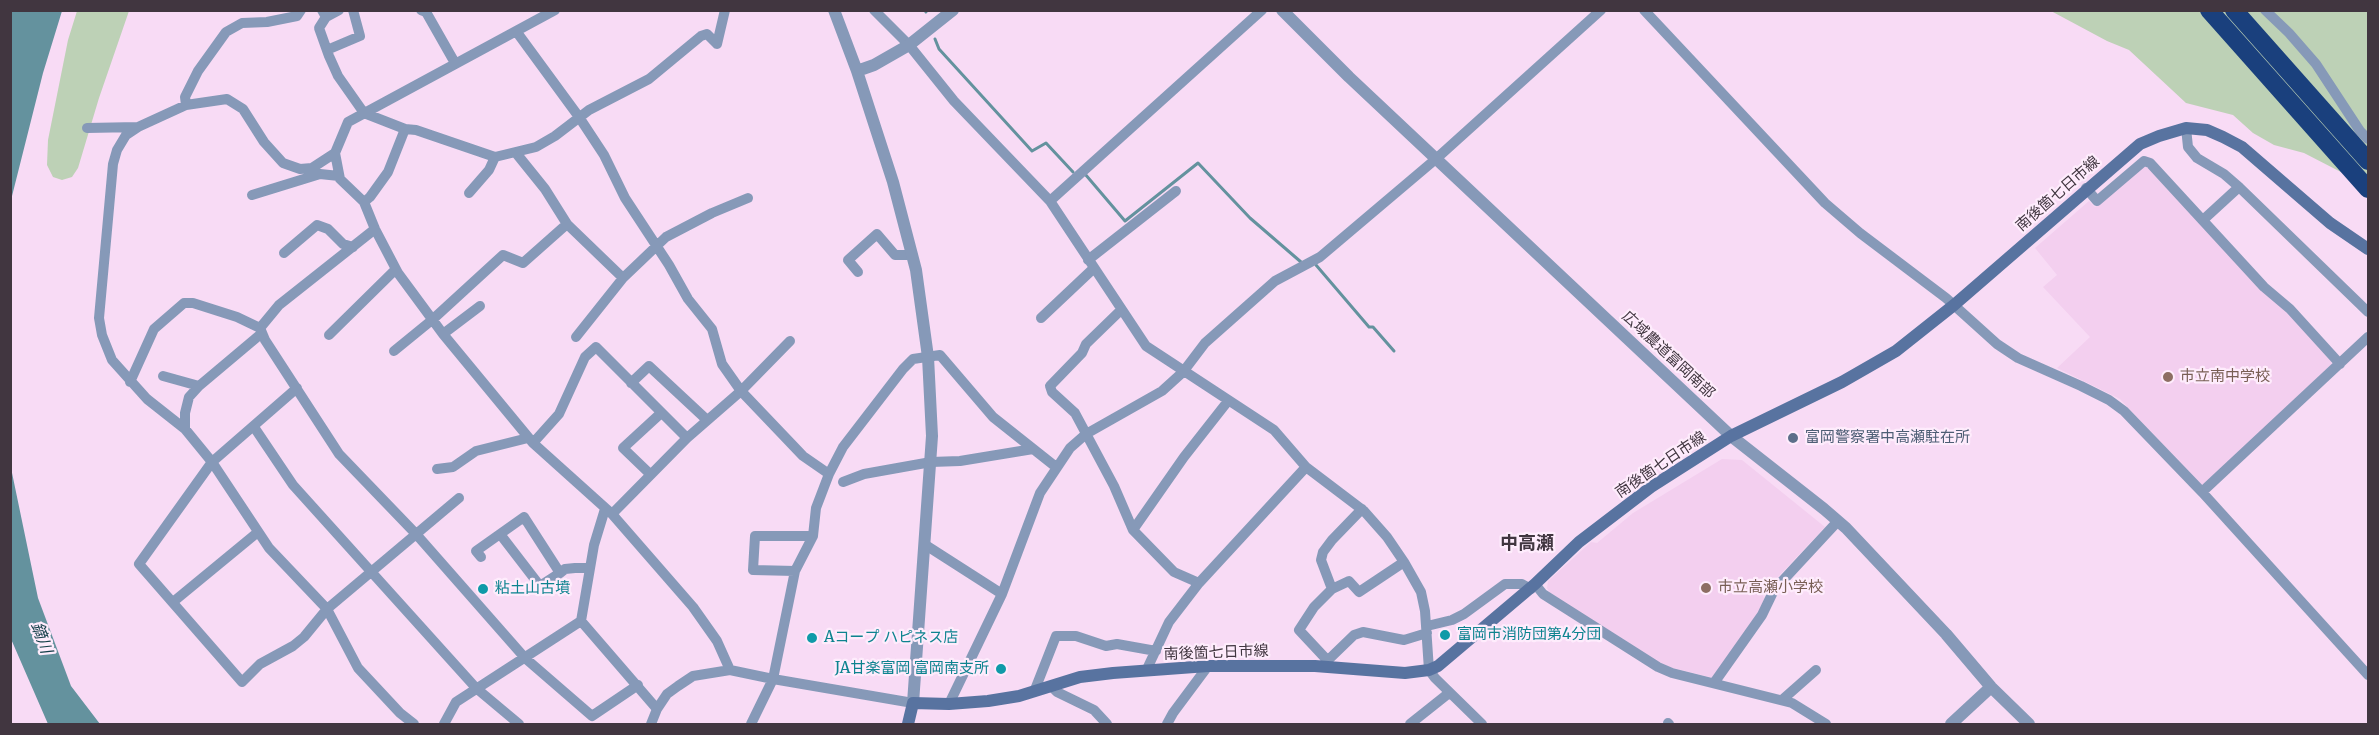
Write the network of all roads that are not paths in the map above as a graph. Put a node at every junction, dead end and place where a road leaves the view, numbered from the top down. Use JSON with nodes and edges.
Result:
{"nodes":[{"id":1,"x":301,"y":10,"type":"edge"},
{"id":2,"x":339,"y":10,"type":"edge"},
{"id":3,"x":353,"y":10,"type":"edge"},
{"id":4,"x":421,"y":10,"type":"edge"},
{"id":5,"x":555,"y":10,"type":"edge"},
{"id":6,"x":725,"y":10,"type":"edge"},
{"id":7,"x":834,"y":10,"type":"edge"},
{"id":8,"x":874,"y":10,"type":"edge"},
{"id":9,"x":953,"y":10,"type":"edge"},
{"id":10,"x":1262,"y":10,"type":"edge"},
{"id":11,"x":1282,"y":10,"type":"edge"},
{"id":12,"x":1601,"y":10,"type":"edge"},
{"id":13,"x":1644,"y":10,"type":"edge"},
{"id":14,"x":2209,"y":10,"type":"edge"},
{"id":15,"x":2234,"y":10,"type":"edge"},
{"id":16,"x":2265,"y":10,"type":"edge"},
{"id":17,"x":324,"y":14,"type":"edge"},
{"id":18,"x":537,"y":14,"type":"edge"},
{"id":19,"x":516,"y":31,"type":"junction"},
{"id":20,"x":909,"y":45,"type":"junction"},
{"id":21,"x":327,"y":50,"type":"junction"},
{"id":22,"x":455,"y":63,"type":"junction"},
{"id":23,"x":857,"y":71,"type":"junction"},
{"id":24,"x":186,"y":105,"type":"junction"},
{"id":25,"x":364,"y":113,"type":"junction"},
{"id":26,"x":579,"y":117,"type":"junction"},
{"id":27,"x":87,"y":128,"type":"dead end"},
{"id":28,"x":138,"y":128,"type":"junction"},
{"id":29,"x":2186,"y":128,"type":"junction"},
{"id":30,"x":405,"y":129,"type":"junction"},
{"id":31,"x":2368,"y":139,"type":"edge"},
{"id":32,"x":335,"y":153,"type":"junction"},
{"id":33,"x":516,"y":153,"type":"junction"},
{"id":34,"x":495,"y":157,"type":"junction"},
{"id":35,"x":1437,"y":158,"type":"junction"},
{"id":36,"x":2368,"y":161,"type":"edge"},
{"id":37,"x":339,"y":176,"type":"junction"},
{"id":38,"x":2239,"y":187,"type":"junction"},
{"id":39,"x":2086,"y":188,"type":"junction"},
{"id":40,"x":2368,"y":189,"type":"edge"},
{"id":41,"x":1176,"y":191,"type":"dead end"},
{"id":42,"x":469,"y":193,"type":"dead end"},
{"id":43,"x":252,"y":195,"type":"dead end"},
{"id":44,"x":748,"y":198,"type":"dead end"},
{"id":45,"x":1050,"y":201,"type":"junction"},
{"id":46,"x":364,"y":202,"type":"junction"},
{"id":47,"x":2203,"y":220,"type":"junction"},
{"id":48,"x":567,"y":224,"type":"junction"},
{"id":49,"x":375,"y":230,"type":"junction"},
{"id":50,"x":656,"y":245,"type":"junction"},
{"id":51,"x":353,"y":248,"type":"junction"},
{"id":52,"x":2368,"y":249,"type":"edge"},
{"id":53,"x":284,"y":253,"type":"dead end"},
{"id":54,"x":912,"y":255,"type":"junction"},
{"id":55,"x":1091,"y":264,"type":"junction"},
{"id":56,"x":396,"y":269,"type":"junction"},
{"id":57,"x":858,"y":272,"type":"dead end"},
{"id":58,"x":623,"y":278,"type":"junction"},
{"id":59,"x":1954,"y":305,"type":"junction"},
{"id":60,"x":480,"y":306,"type":"dead end"},
{"id":61,"x":1121,"y":310,"type":"junction"},
{"id":62,"x":2368,"y":312,"type":"edge"},
{"id":63,"x":1041,"y":318,"type":"dead end"},
{"id":64,"x":432,"y":320,"type":"junction"},
{"id":65,"x":261,"y":331,"type":"junction"},
{"id":66,"x":443,"y":334,"type":"junction"},
{"id":67,"x":329,"y":335,"type":"dead end"},
{"id":68,"x":576,"y":337,"type":"dead end"},
{"id":69,"x":2368,"y":337,"type":"edge"},
{"id":70,"x":790,"y":341,"type":"dead end"},
{"id":71,"x":394,"y":351,"type":"dead end"},
{"id":72,"x":928,"y":357,"type":"junction"},
{"id":73,"x":2340,"y":364,"type":"junction"},
{"id":74,"x":1183,"y":372,"type":"junction"},
{"id":75,"x":163,"y":376,"type":"dead end"},
{"id":76,"x":130,"y":382,"type":"junction"},
{"id":77,"x":631,"y":383,"type":"junction"},
{"id":78,"x":199,"y":386,"type":"junction"},
{"id":79,"x":297,"y":388,"type":"junction"},
{"id":80,"x":741,"y":391,"type":"junction"},
{"id":81,"x":1228,"y":401,"type":"junction"},
{"id":82,"x":660,"y":414,"type":"junction"},
{"id":83,"x":707,"y":420,"type":"junction"},
{"id":84,"x":254,"y":427,"type":"junction"},
{"id":85,"x":186,"y":429,"type":"junction"},
{"id":86,"x":1086,"y":434,"type":"junction"},
{"id":87,"x":1731,"y":436,"type":"junction"},
{"id":88,"x":687,"y":438,"type":"junction"},
{"id":89,"x":530,"y":441,"type":"junction"},
{"id":90,"x":1034,"y":448,"type":"junction"},
{"id":91,"x":212,"y":462,"type":"junction"},
{"id":92,"x":931,"y":462,"type":"junction"},
{"id":93,"x":1056,"y":467,"type":"junction"},
{"id":94,"x":1306,"y":467,"type":"junction"},
{"id":95,"x":437,"y":469,"type":"dead end"},
{"id":96,"x":650,"y":474,"type":"junction"},
{"id":97,"x":829,"y":474,"type":"junction"},
{"id":98,"x":843,"y":482,"type":"dead end"},
{"id":99,"x":2202,"y":492,"type":"junction"},
{"id":100,"x":459,"y":498,"type":"dead end"},
{"id":101,"x":1362,"y":509,"type":"junction"},
{"id":102,"x":608,"y":511,"type":"junction"},
{"id":103,"x":1838,"y":521,"type":"junction"},
{"id":104,"x":1133,"y":530,"type":"junction"},
{"id":105,"x":258,"y":532,"type":"junction"},
{"id":106,"x":416,"y":534,"type":"junction"},
{"id":107,"x":500,"y":534,"type":"junction"},
{"id":108,"x":813,"y":536,"type":"junction"},
{"id":109,"x":924,"y":544,"type":"junction"},
{"id":110,"x":481,"y":557,"type":"dead end"},
{"id":111,"x":1404,"y":562,"type":"junction"},
{"id":112,"x":589,"y":568,"type":"junction"},
{"id":113,"x":795,"y":571,"type":"junction"},
{"id":114,"x":371,"y":573,"type":"junction"},
{"id":115,"x":560,"y":573,"type":"junction"},
{"id":116,"x":1199,"y":583,"type":"junction"},
{"id":117,"x":1533,"y":586,"type":"junction"},
{"id":118,"x":1332,"y":589,"type":"junction"},
{"id":119,"x":1002,"y":594,"type":"junction"},
{"id":120,"x":173,"y":602,"type":"junction"},
{"id":121,"x":327,"y":609,"type":"junction"},
{"id":122,"x":581,"y":621,"type":"junction"},
{"id":123,"x":1427,"y":629,"type":"junction"},
{"id":124,"x":1156,"y":651,"type":"junction"},
{"id":125,"x":525,"y":658,"type":"junction"},
{"id":126,"x":1324,"y":664,"type":"junction"},
{"id":127,"x":1208,"y":666,"type":"junction"},
{"id":128,"x":729,"y":670,"type":"junction"},
{"id":129,"x":1429,"y":670,"type":"junction"},
{"id":130,"x":1816,"y":670,"type":"dead end"},
{"id":131,"x":1146,"y":671,"type":"junction"},
{"id":132,"x":2368,"y":675,"type":"edge"},
{"id":133,"x":773,"y":679,"type":"junction"},
{"id":134,"x":1714,"y":683,"type":"junction"},
{"id":135,"x":638,"y":685,"type":"junction"},
{"id":136,"x":1052,"y":686,"type":"junction"},
{"id":137,"x":1991,"y":687,"type":"junction"},
{"id":138,"x":476,"y":688,"type":"junction"},
{"id":139,"x":1034,"y":692,"type":"junction"},
{"id":140,"x":1449,"y":693,"type":"junction"},
{"id":141,"x":1782,"y":700,"type":"junction"},
{"id":142,"x":913,"y":703,"type":"junction"},
{"id":143,"x":949,"y":704,"type":"junction"},
{"id":144,"x":657,"y":709,"type":"junction"},
{"id":145,"x":414,"y":724,"type":"edge"},
{"id":146,"x":444,"y":724,"type":"edge"},
{"id":147,"x":519,"y":724,"type":"edge"},
{"id":148,"x":651,"y":724,"type":"edge"},
{"id":149,"x":751,"y":724,"type":"edge"},
{"id":150,"x":908,"y":724,"type":"edge"},
{"id":151,"x":1107,"y":724,"type":"edge"},
{"id":152,"x":1167,"y":724,"type":"edge"},
{"id":153,"x":1410,"y":724,"type":"edge"},
{"id":154,"x":1482,"y":724,"type":"edge"},
{"id":155,"x":1826,"y":724,"type":"edge"},
{"id":156,"x":1951,"y":724,"type":"edge"},
{"id":157,"x":2029,"y":724,"type":"edge"}],
"edges":[{"from":1,"to":24,"type":"street"},
{"from":2,"to":17,"type":"street"},
{"from":3,"to":21,"type":"street"},
{"from":4,"to":22,"type":"street"},
{"from":5,"to":18,"type":"street"},
{"from":6,"to":26,"type":"street"},
{"from":7,"to":23,"type":"street"},
{"from":8,"to":20,"type":"street"},
{"from":9,"to":20,"type":"street"},
{"from":10,"to":45,"type":"street"},
{"from":11,"to":35,"type":"street","name":"広域農道富岡南部"},
{"from":12,"to":35,"type":"street"},
{"from":13,"to":59,"type":"street"},
{"from":14,"to":40,"type":"highway"},
{"from":15,"to":36,"type":"highway"},
{"from":16,"to":31,"type":"street"},
{"from":17,"to":21,"type":"street"},
{"from":18,"to":19,"type":"street"},
{"from":19,"to":22,"type":"street"},
{"from":19,"to":26,"type":"street"},
{"from":20,"to":23,"type":"street"},
{"from":20,"to":45,"type":"street"},
{"from":21,"to":25,"type":"street"},
{"from":22,"to":25,"type":"street"},
{"from":23,"to":54,"type":"street"},
{"from":24,"to":28,"type":"street"},
{"from":24,"to":32,"type":"street"},
{"from":25,"to":30,"type":"street"},
{"from":25,"to":32,"type":"street"},
{"from":26,"to":33,"type":"street"},
{"from":26,"to":50,"type":"street"},
{"from":27,"to":28,"type":"street"},
{"from":28,"to":76,"type":"street"},
{"from":29,"to":38,"type":"street"},
{"from":29,"to":39,"type":"main road","name":"南後箇七日市線"},
{"from":29,"to":52,"type":"main road","name":"南後箇七日市線"},
{"from":30,"to":34,"type":"street"},
{"from":30,"to":46,"type":"street"},
{"from":32,"to":37,"type":"street"},
{"from":33,"to":34,"type":"street"},
{"from":33,"to":48,"type":"street"},
{"from":34,"to":42,"type":"street"},
{"from":35,"to":74,"type":"street"},
{"from":35,"to":87,"type":"street","name":"広域農道富岡南部"},
{"from":37,"to":43,"type":"street"},
{"from":37,"to":46,"type":"street"},
{"from":38,"to":47,"type":"street"},
{"from":38,"to":62,"type":"street"},
{"from":39,"to":47,"type":"street"},
{"from":39,"to":59,"type":"main road","name":"南後箇七日市線"},
{"from":41,"to":55,"type":"street"},
{"from":44,"to":50,"type":"street"},
{"from":45,"to":55,"type":"street"},
{"from":46,"to":49,"type":"street"},
{"from":47,"to":73,"type":"street"},
{"from":48,"to":58,"type":"street"},
{"from":48,"to":64,"type":"street"},
{"from":49,"to":51,"type":"street"},
{"from":49,"to":56,"type":"street"},
{"from":50,"to":58,"type":"street"},
{"from":50,"to":80,"type":"street"},
{"from":51,"to":53,"type":"street"},
{"from":51,"to":65,"type":"street"},
{"from":54,"to":57,"type":"street"},
{"from":54,"to":72,"type":"street"},
{"from":55,"to":61,"type":"street"},
{"from":55,"to":63,"type":"street"},
{"from":56,"to":64,"type":"street"},
{"from":56,"to":67,"type":"street"},
{"from":58,"to":68,"type":"street"},
{"from":59,"to":87,"type":"main road","name":"南後箇七日市線"},
{"from":59,"to":99,"type":"street"},
{"from":60,"to":66,"type":"street"},
{"from":61,"to":74,"type":"street"},
{"from":61,"to":86,"type":"street"},
{"from":64,"to":66,"type":"street"},
{"from":64,"to":71,"type":"street"},
{"from":65,"to":76,"type":"street"},
{"from":65,"to":78,"type":"street"},
{"from":65,"to":79,"type":"street"},
{"from":66,"to":89,"type":"street"},
{"from":69,"to":73,"type":"street"},
{"from":70,"to":80,"type":"street"},
{"from":72,"to":90,"type":"street"},
{"from":72,"to":92,"type":"street"},
{"from":72,"to":97,"type":"street"},
{"from":73,"to":99,"type":"street"},
{"from":74,"to":81,"type":"street"},
{"from":74,"to":86,"type":"street"},
{"from":75,"to":78,"type":"street"},
{"from":76,"to":85,"type":"street"},
{"from":77,"to":82,"type":"street"},
{"from":77,"to":83,"type":"street"},
{"from":77,"to":89,"type":"street"},
{"from":78,"to":85,"type":"street"},
{"from":79,"to":84,"type":"street"},
{"from":79,"to":106,"type":"street"},
{"from":80,"to":83,"type":"street"},
{"from":80,"to":97,"type":"street"},
{"from":81,"to":94,"type":"street"},
{"from":81,"to":104,"type":"street"},
{"from":82,"to":88,"type":"street"},
{"from":82,"to":96,"type":"street"},
{"from":83,"to":88,"type":"street"},
{"from":84,"to":91,"type":"street"},
{"from":84,"to":114,"type":"street"},
{"from":85,"to":91,"type":"street"},
{"from":86,"to":93,"type":"street"},
{"from":86,"to":104,"type":"street"},
{"from":87,"to":103,"type":"street","name":"広域農道富岡南部"},
{"from":87,"to":117,"type":"main road","name":"南後箇七日市線"},
{"from":88,"to":96,"type":"street"},
{"from":89,"to":95,"type":"street"},
{"from":89,"to":102,"type":"street"},
{"from":90,"to":92,"type":"street"},
{"from":90,"to":93,"type":"street"},
{"from":91,"to":105,"type":"street"},
{"from":91,"to":120,"type":"street"},
{"from":92,"to":98,"type":"street"},
{"from":92,"to":109,"type":"street"},
{"from":93,"to":119,"type":"street"},
{"from":94,"to":101,"type":"street"},
{"from":94,"to":116,"type":"street"},
{"from":96,"to":102,"type":"street"},
{"from":97,"to":108,"type":"street"},
{"from":99,"to":132,"type":"street"},
{"from":100,"to":106,"type":"street"},
{"from":101,"to":111,"type":"street"},
{"from":101,"to":118,"type":"street"},
{"from":102,"to":112,"type":"street"},
{"from":102,"to":128,"type":"street"},
{"from":103,"to":134,"type":"street"},
{"from":103,"to":137,"type":"street","name":"広域農道富岡南部"},
{"from":104,"to":116,"type":"street"},
{"from":105,"to":120,"type":"street"},
{"from":105,"to":121,"type":"street"},
{"from":106,"to":114,"type":"street"},
{"from":106,"to":125,"type":"street"},
{"from":107,"to":110,"type":"street"},
{"from":107,"to":115,"type":"street"},
{"from":107,"to":115,"type":"street"},
{"from":108,"to":113,"type":"street"},
{"from":108,"to":113,"type":"street"},
{"from":109,"to":119,"type":"street"},
{"from":109,"to":142,"type":"street"},
{"from":111,"to":118,"type":"street"},
{"from":111,"to":123,"type":"street"},
{"from":112,"to":115,"type":"street"},
{"from":112,"to":122,"type":"street"},
{"from":113,"to":133,"type":"street"},
{"from":114,"to":121,"type":"street"},
{"from":114,"to":138,"type":"street"},
{"from":116,"to":124,"type":"street"},
{"from":117,"to":123,"type":"street"},
{"from":117,"to":129,"type":"main road","name":"南後箇七日市線"},
{"from":117,"to":134,"type":"street"},
{"from":118,"to":126,"type":"street"},
{"from":119,"to":143,"type":"street"},
{"from":120,"to":121,"type":"street"},
{"from":121,"to":145,"type":"street"},
{"from":122,"to":125,"type":"street"},
{"from":122,"to":135,"type":"street"},
{"from":123,"to":126,"type":"street"},
{"from":123,"to":129,"type":"street"},
{"from":124,"to":131,"type":"street"},
{"from":124,"to":139,"type":"street"},
{"from":125,"to":135,"type":"street"},
{"from":125,"to":138,"type":"street"},
{"from":126,"to":127,"type":"main road","name":"南後箇七日市線"},
{"from":126,"to":129,"type":"main road","name":"南後箇七日市線"},
{"from":127,"to":131,"type":"main road","name":"南後箇七日市線"},
{"from":127,"to":152,"type":"street"},
{"from":128,"to":133,"type":"street"},
{"from":128,"to":144,"type":"street"},
{"from":129,"to":140,"type":"street"},
{"from":130,"to":141,"type":"street"},
{"from":131,"to":136,"type":"main road","name":"南後箇七日市線"},
{"from":133,"to":142,"type":"street"},
{"from":133,"to":149,"type":"street"},
{"from":134,"to":141,"type":"street"},
{"from":135,"to":144,"type":"street"},
{"from":136,"to":139,"type":"main road","name":"南後箇七日市線"},
{"from":136,"to":151,"type":"street"},
{"from":137,"to":156,"type":"street"},
{"from":137,"to":157,"type":"street","name":"広域農道富岡南部"},
{"from":138,"to":146,"type":"street"},
{"from":138,"to":147,"type":"street"},
{"from":139,"to":143,"type":"main road","name":"南後箇七日市線"},
{"from":140,"to":153,"type":"street"},
{"from":140,"to":154,"type":"street"},
{"from":141,"to":155,"type":"street"},
{"from":142,"to":143,"type":"main road","name":"南後箇七日市線"},
{"from":142,"to":150,"type":"main road"},
{"from":144,"to":148,"type":"street"}]}
